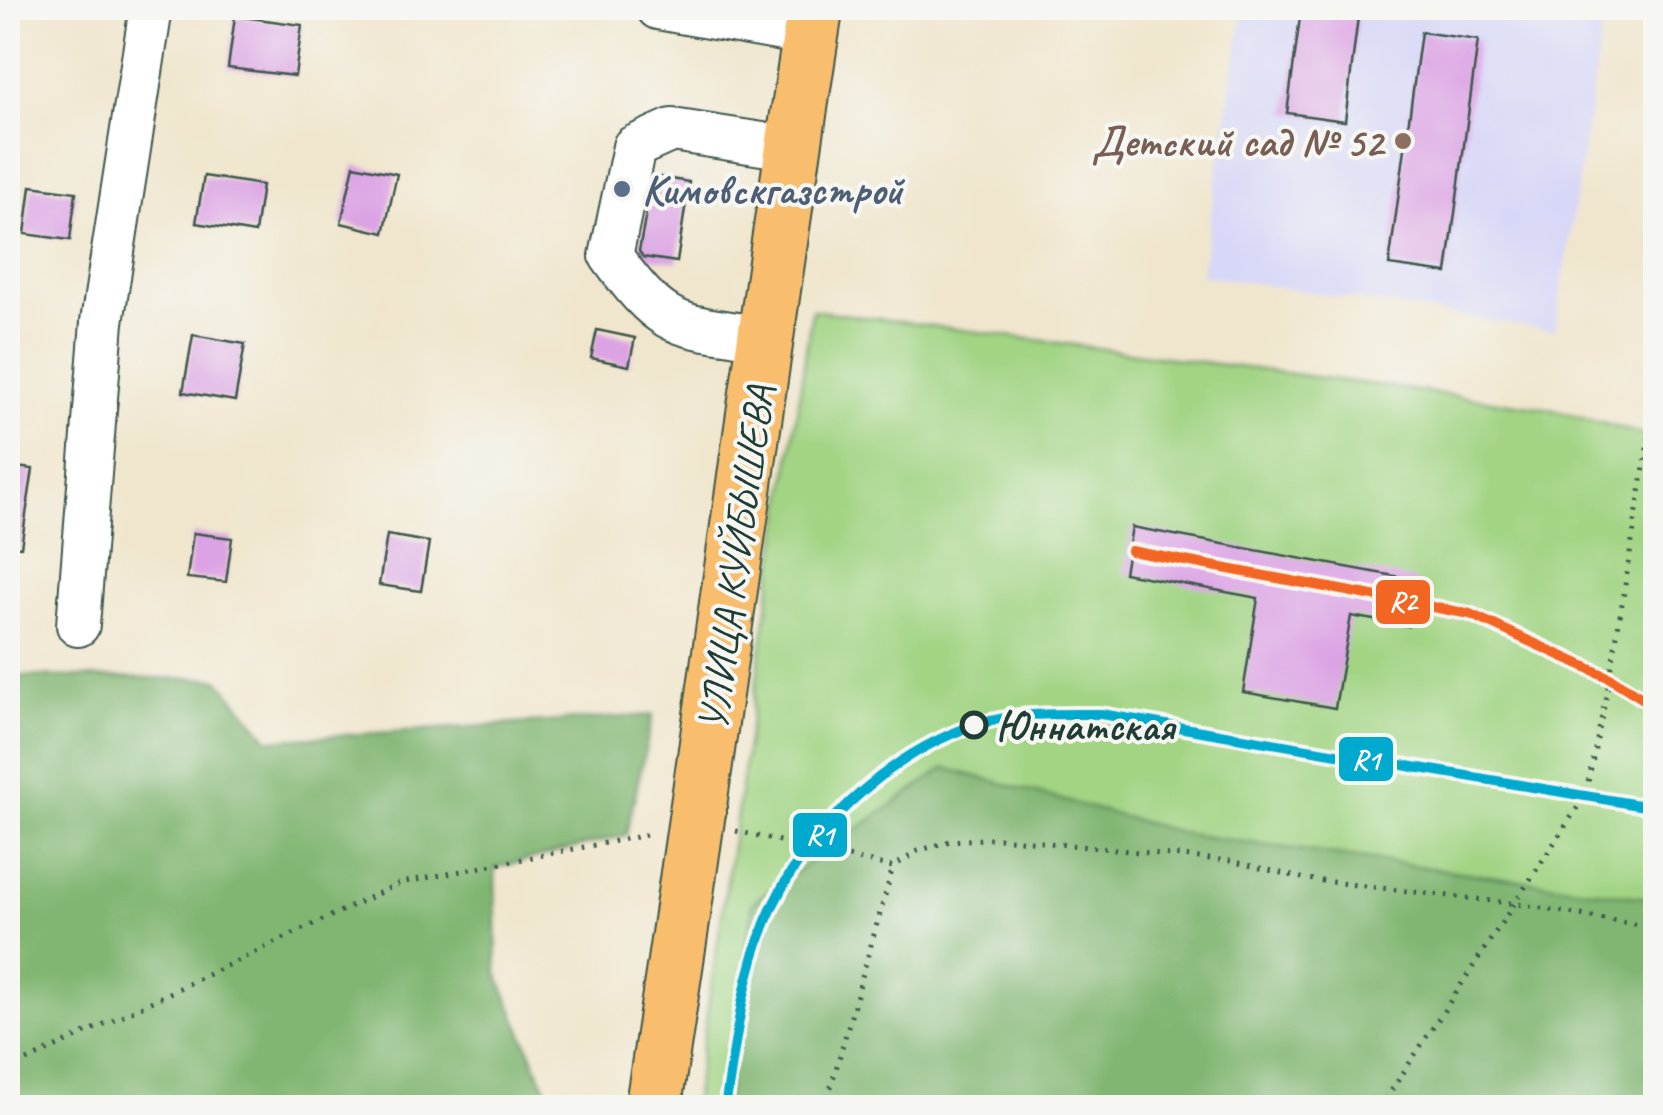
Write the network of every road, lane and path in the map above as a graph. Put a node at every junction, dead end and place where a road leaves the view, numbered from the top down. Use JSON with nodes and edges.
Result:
{"nodes":[{"id":1,"x":150,"y":8,"type":"edge"},
{"id":2,"x":658,"y":8,"type":"edge"},
{"id":3,"x":813,"y":22,"type":"edge"},
{"id":4,"x":794,"y":150,"type":"junction"},
{"id":5,"x":765,"y":338,"type":"junction"},
{"id":6,"x":1656,"y":392,"type":"edge"},
{"id":7,"x":1655,"y":400,"type":"edge"},
{"id":8,"x":78,"y":625,"type":"dead end"},
{"id":9,"x":698,"y":824,"type":"junction"},
{"id":10,"x":893,"y":867,"type":"junction"},
{"id":11,"x":1517,"y":904,"type":"junction"},
{"id":12,"x":1656,"y":928,"type":"edge"},
{"id":13,"x":8,"y":1070,"type":"edge"},
{"id":14,"x":653,"y":1108,"type":"edge"},
{"id":15,"x":825,"y":1108,"type":"edge"},
{"id":16,"x":1380,"y":1108,"type":"edge"}],
"edges":[{"from":1,"to":8,"type":"street"},
{"from":2,"to":3,"type":"street"},
{"from":3,"to":4,"type":"main road","name":"УЛИЦА КУЙБЫШЕВА"},
{"from":4,"to":5,"type":"main road","name":"УЛИЦА КУЙБЫШЕВА"},
{"from":4,"to":5,"type":"street"},
{"from":5,"to":9,"type":"main road","name":"УЛИЦА КУЙБЫШЕВА"},
{"from":6,"to":7,"type":"path"},
{"from":7,"to":11,"type":"path"},
{"from":9,"to":10,"type":"path"},
{"from":9,"to":13,"type":"path"},
{"from":9,"to":14,"type":"main road","name":"УЛИЦА КУЙБЫШЕВА"},
{"from":10,"to":11,"type":"path"},
{"from":10,"to":15,"type":"path"},
{"from":11,"to":12,"type":"path"},
{"from":11,"to":16,"type":"path"}]}
